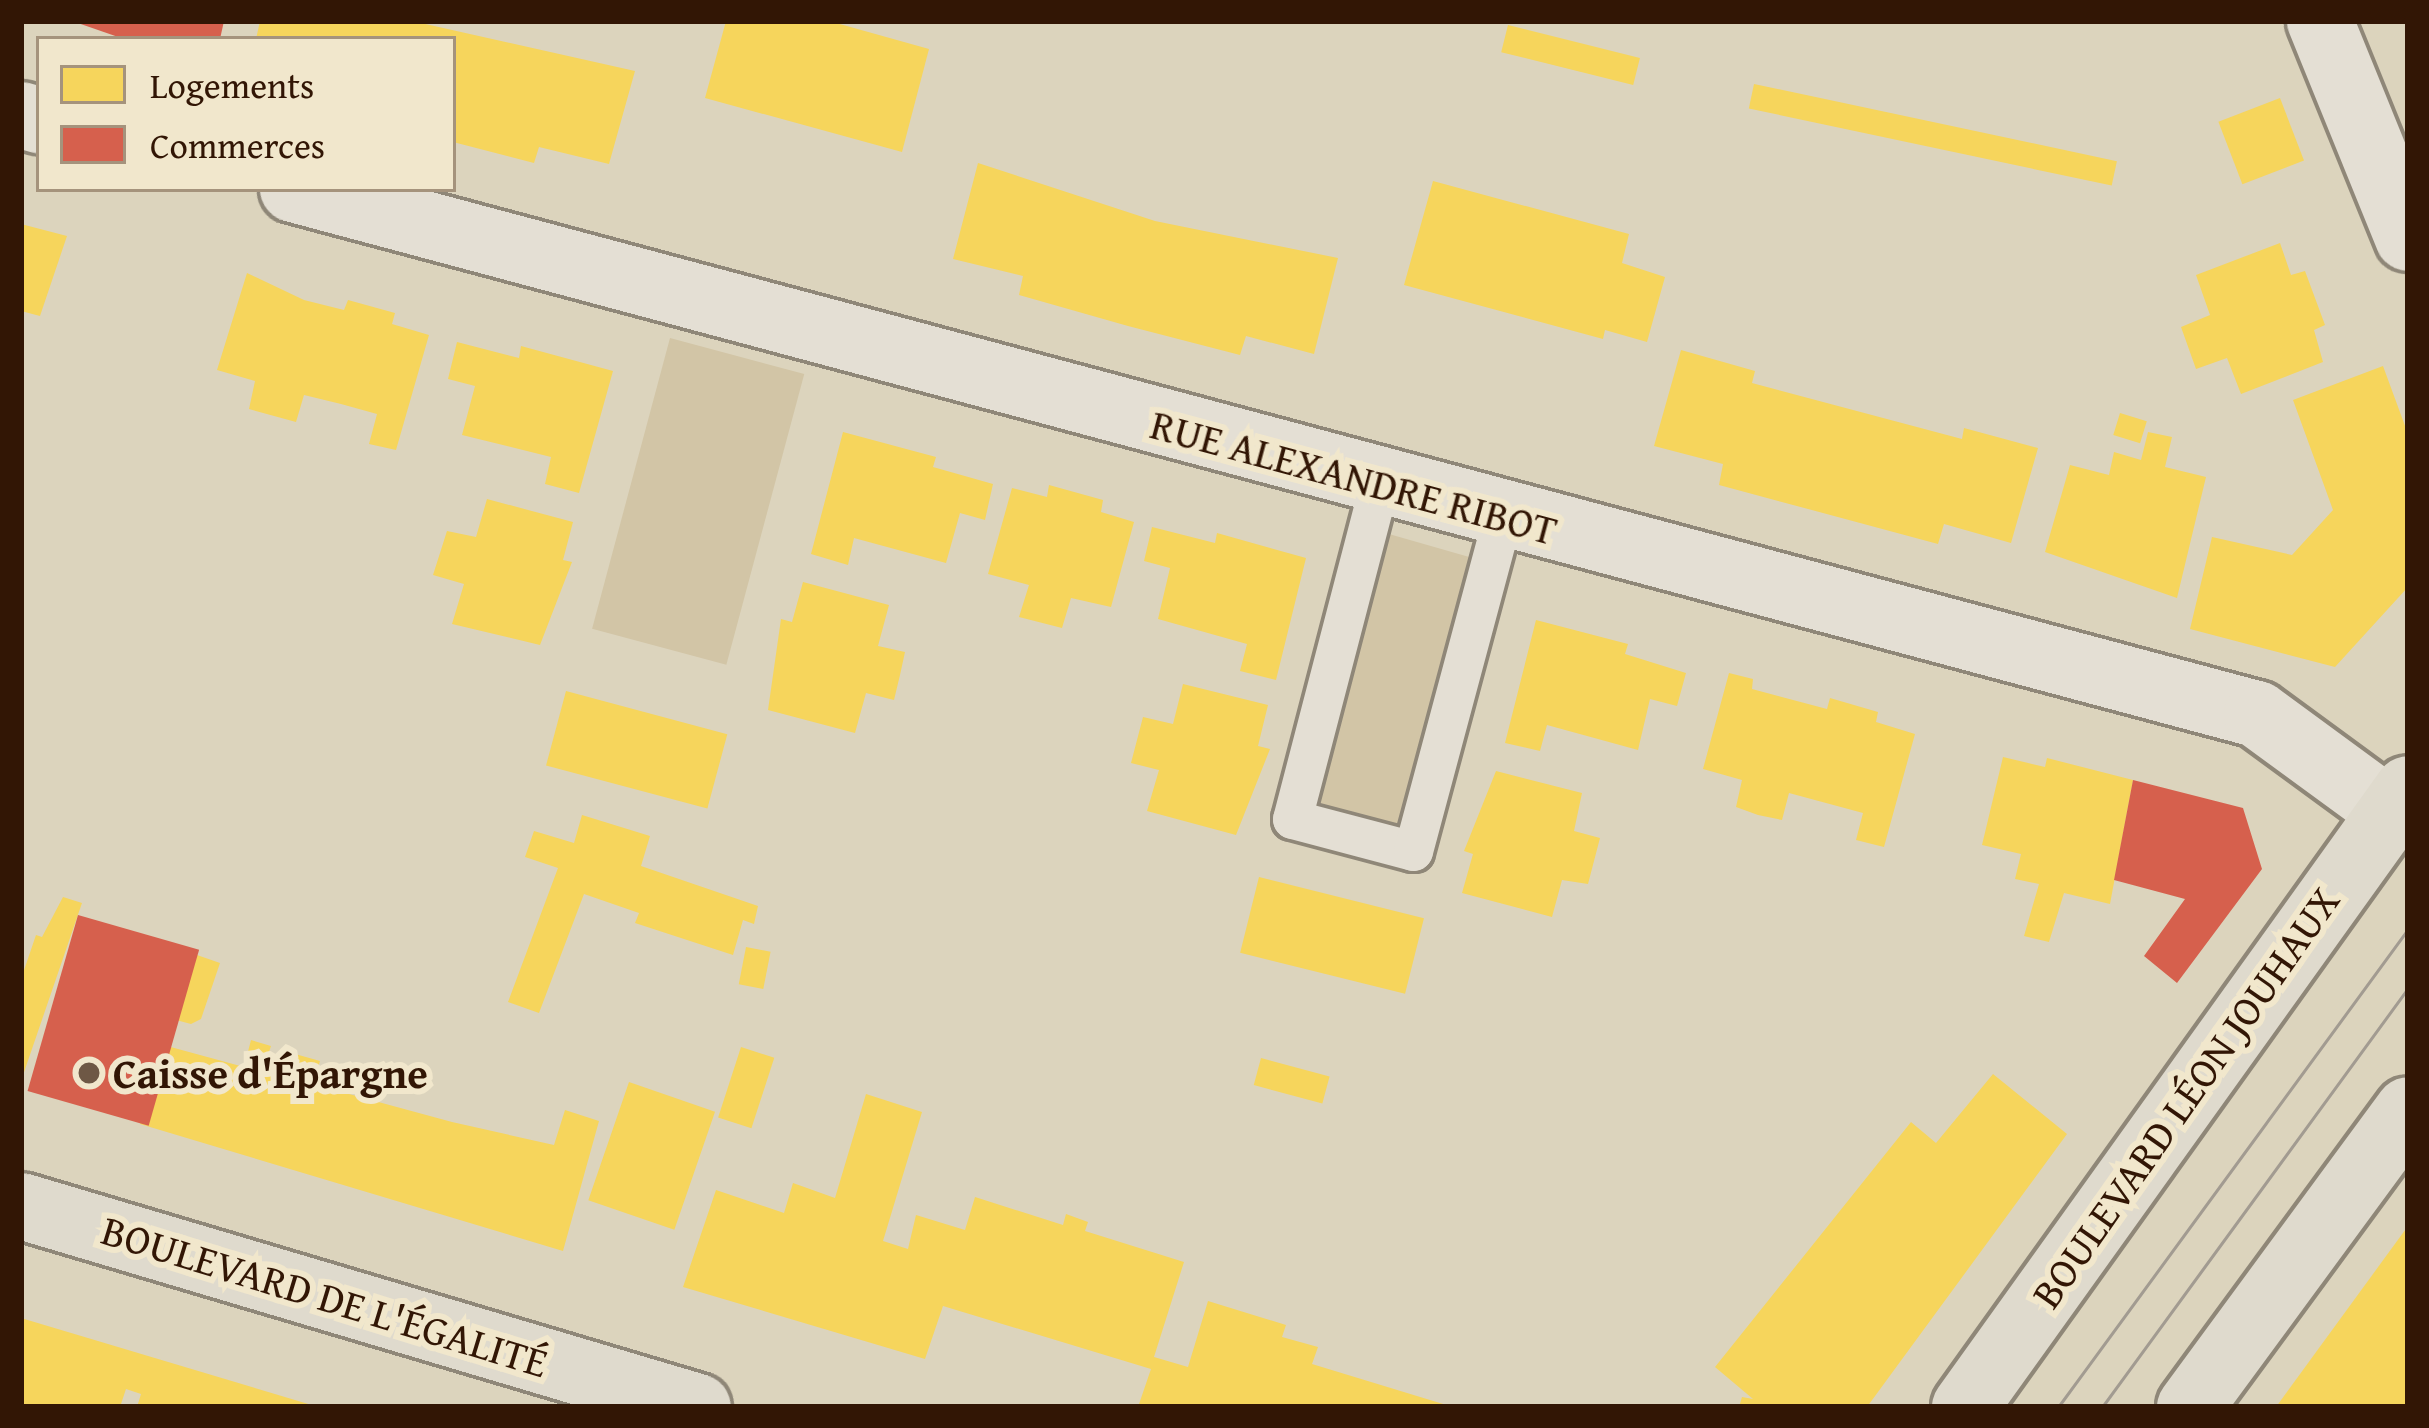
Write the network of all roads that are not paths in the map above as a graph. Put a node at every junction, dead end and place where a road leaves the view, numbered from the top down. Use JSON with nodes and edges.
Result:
{"nodes":[{"id":1,"x":2320,"y":21,"type":"edge"},
{"id":2,"x":2393,"y":156,"type":"edge"},
{"id":3,"x":304,"y":192,"type":"edge"},
{"id":4,"x":2408,"y":238,"type":"edge"},
{"id":5,"x":1379,"y":485,"type":"junction"},
{"id":6,"x":1502,"y":518,"type":"junction"},
{"id":7,"x":2400,"y":801,"type":"edge"},
{"id":8,"x":2408,"y":1110,"type":"edge"},
{"id":9,"x":21,"y":1206,"type":"edge"},
{"id":10,"x":698,"y":1407,"type":"edge"},
{"id":11,"x":1965,"y":1407,"type":"edge"},
{"id":12,"x":2190,"y":1407,"type":"edge"}],
"edges":[{"from":1,"to":2,"type":"street"},
{"from":2,"to":4,"type":"street"},
{"from":3,"to":5,"type":"street","name":"RUE ALEXANDRE RIBOT"},
{"from":5,"to":6,"type":"street","name":"RUE ALEXANDRE RIBOT"},
{"from":5,"to":6,"type":"lane"},
{"from":6,"to":7,"type":"street","name":"RUE ALEXANDRE RIBOT"},
{"from":7,"to":11,"type":"main road","name":"BOULEVARD LÉON JOUHAUX"},
{"from":8,"to":12,"type":"main road"},
{"from":9,"to":10,"type":"main road","name":"BOULEVARD DE L'ÉGALITÉ"}]}
